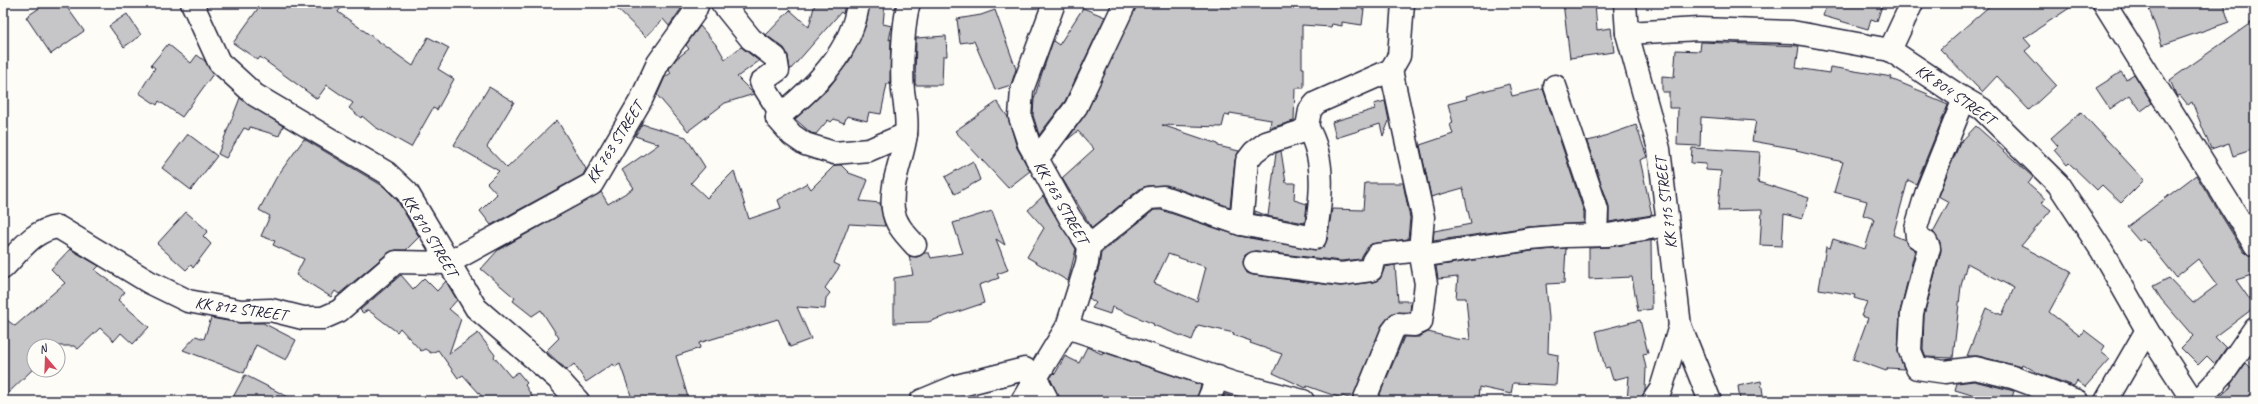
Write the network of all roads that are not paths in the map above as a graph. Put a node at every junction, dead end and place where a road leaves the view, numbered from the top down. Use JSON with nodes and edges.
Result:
{"nodes":[{"id":1,"x":192,"y":3,"type":"edge"},
{"id":2,"x":698,"y":3,"type":"edge"},
{"id":3,"x":722,"y":3,"type":"edge"},
{"id":4,"x":858,"y":3,"type":"edge"},
{"id":5,"x":909,"y":3,"type":"edge"},
{"id":6,"x":1054,"y":3,"type":"edge"},
{"id":7,"x":1125,"y":3,"type":"edge"},
{"id":8,"x":1403,"y":3,"type":"edge"},
{"id":9,"x":1625,"y":3,"type":"edge"},
{"id":10,"x":1912,"y":3,"type":"edge"},
{"id":11,"x":2104,"y":3,"type":"edge"},
{"id":12,"x":1627,"y":33,"type":"junction"},
{"id":13,"x":1890,"y":50,"type":"junction"},
{"id":14,"x":1391,"y":70,"type":"junction"},
{"id":15,"x":1556,"y":86,"type":"dead end"},
{"id":16,"x":1964,"y":99,"type":"junction"},
{"id":17,"x":777,"y":118,"type":"junction"},
{"id":18,"x":1307,"y":127,"type":"junction"},
{"id":19,"x":906,"y":134,"type":"junction"},
{"id":20,"x":1037,"y":159,"type":"junction"},
{"id":21,"x":1241,"y":224,"type":"junction"},
{"id":22,"x":1668,"y":225,"type":"junction"},
{"id":23,"x":1596,"y":235,"type":"junction"},
{"id":24,"x":2255,"y":244,"type":"edge"},
{"id":25,"x":915,"y":245,"type":"dead end"},
{"id":26,"x":1089,"y":246,"type":"junction"},
{"id":27,"x":1421,"y":253,"type":"junction"},
{"id":28,"x":448,"y":263,"type":"junction"},
{"id":29,"x":1255,"y":263,"type":"dead end"},
{"id":30,"x":3,"y":268,"type":"edge"},
{"id":31,"x":1680,"y":326,"type":"junction"},
{"id":32,"x":1066,"y":327,"type":"junction"},
{"id":33,"x":2255,"y":328,"type":"edge"},
{"id":34,"x":2147,"y":330,"type":"junction"},
{"id":35,"x":1218,"y":377,"type":"junction"},
{"id":36,"x":1036,"y":378,"type":"junction"},
{"id":37,"x":578,"y":401,"type":"edge"},
{"id":38,"x":921,"y":401,"type":"edge"},
{"id":39,"x":1022,"y":401,"type":"edge"},
{"id":40,"x":1048,"y":401,"type":"edge"},
{"id":41,"x":1208,"y":401,"type":"edge"},
{"id":42,"x":1303,"y":401,"type":"edge"},
{"id":43,"x":1364,"y":401,"type":"edge"},
{"id":44,"x":1653,"y":401,"type":"edge"},
{"id":45,"x":1710,"y":401,"type":"edge"},
{"id":46,"x":2077,"y":401,"type":"edge"},
{"id":47,"x":2106,"y":401,"type":"edge"},
{"id":48,"x":2193,"y":401,"type":"edge"},
{"id":49,"x":2198,"y":401,"type":"edge"}],
"edges":[{"from":1,"to":28,"type":"street","name":"KK 810 STREET"},
{"from":2,"to":28,"type":"street","name":"KK 763 STREET"},
{"from":3,"to":17,"type":"street"},
{"from":4,"to":17,"type":"street"},
{"from":5,"to":19,"type":"street"},
{"from":6,"to":20,"type":"street","name":"KK 763 STREET"},
{"from":7,"to":20,"type":"street"},
{"from":8,"to":14,"type":"street"},
{"from":9,"to":12,"type":"street","name":"KK 715 STREET"},
{"from":10,"to":13,"type":"street"},
{"from":11,"to":24,"type":"street"},
{"from":12,"to":13,"type":"street","name":"KK 804 STREET"},
{"from":12,"to":22,"type":"street","name":"KK 715 STREET"},
{"from":13,"to":16,"type":"street","name":"KK 804 STREET"},
{"from":14,"to":18,"type":"street"},
{"from":14,"to":27,"type":"street"},
{"from":15,"to":23,"type":"street"},
{"from":16,"to":34,"type":"street","name":"KK 804 STREET"},
{"from":16,"to":46,"type":"street"},
{"from":17,"to":19,"type":"street"},
{"from":18,"to":21,"type":"street"},
{"from":18,"to":21,"type":"street"},
{"from":19,"to":25,"type":"street"},
{"from":20,"to":26,"type":"street","name":"KK 763 STREET"},
{"from":21,"to":26,"type":"street"},
{"from":22,"to":23,"type":"street"},
{"from":22,"to":31,"type":"street","name":"KK 715 STREET"},
{"from":23,"to":27,"type":"street"},
{"from":26,"to":32,"type":"street","name":"KK 763 STREET"},
{"from":27,"to":29,"type":"street"},
{"from":27,"to":43,"type":"street"},
{"from":28,"to":30,"type":"street","name":"KK 812 STREET"},
{"from":28,"to":37,"type":"street","name":"KK 810 STREET"},
{"from":31,"to":44,"type":"street"},
{"from":31,"to":45,"type":"street","name":"KK 715 STREET"},
{"from":32,"to":35,"type":"street"},
{"from":32,"to":36,"type":"street","name":"KK 763 STREET"},
{"from":33,"to":49,"type":"street"},
{"from":34,"to":47,"type":"street"},
{"from":34,"to":48,"type":"street","name":"KK 804 STREET"},
{"from":35,"to":41,"type":"street"},
{"from":35,"to":42,"type":"street"},
{"from":36,"to":38,"type":"street"},
{"from":36,"to":39,"type":"street","name":"KK 763 STREET"},
{"from":36,"to":40,"type":"street"}]}
